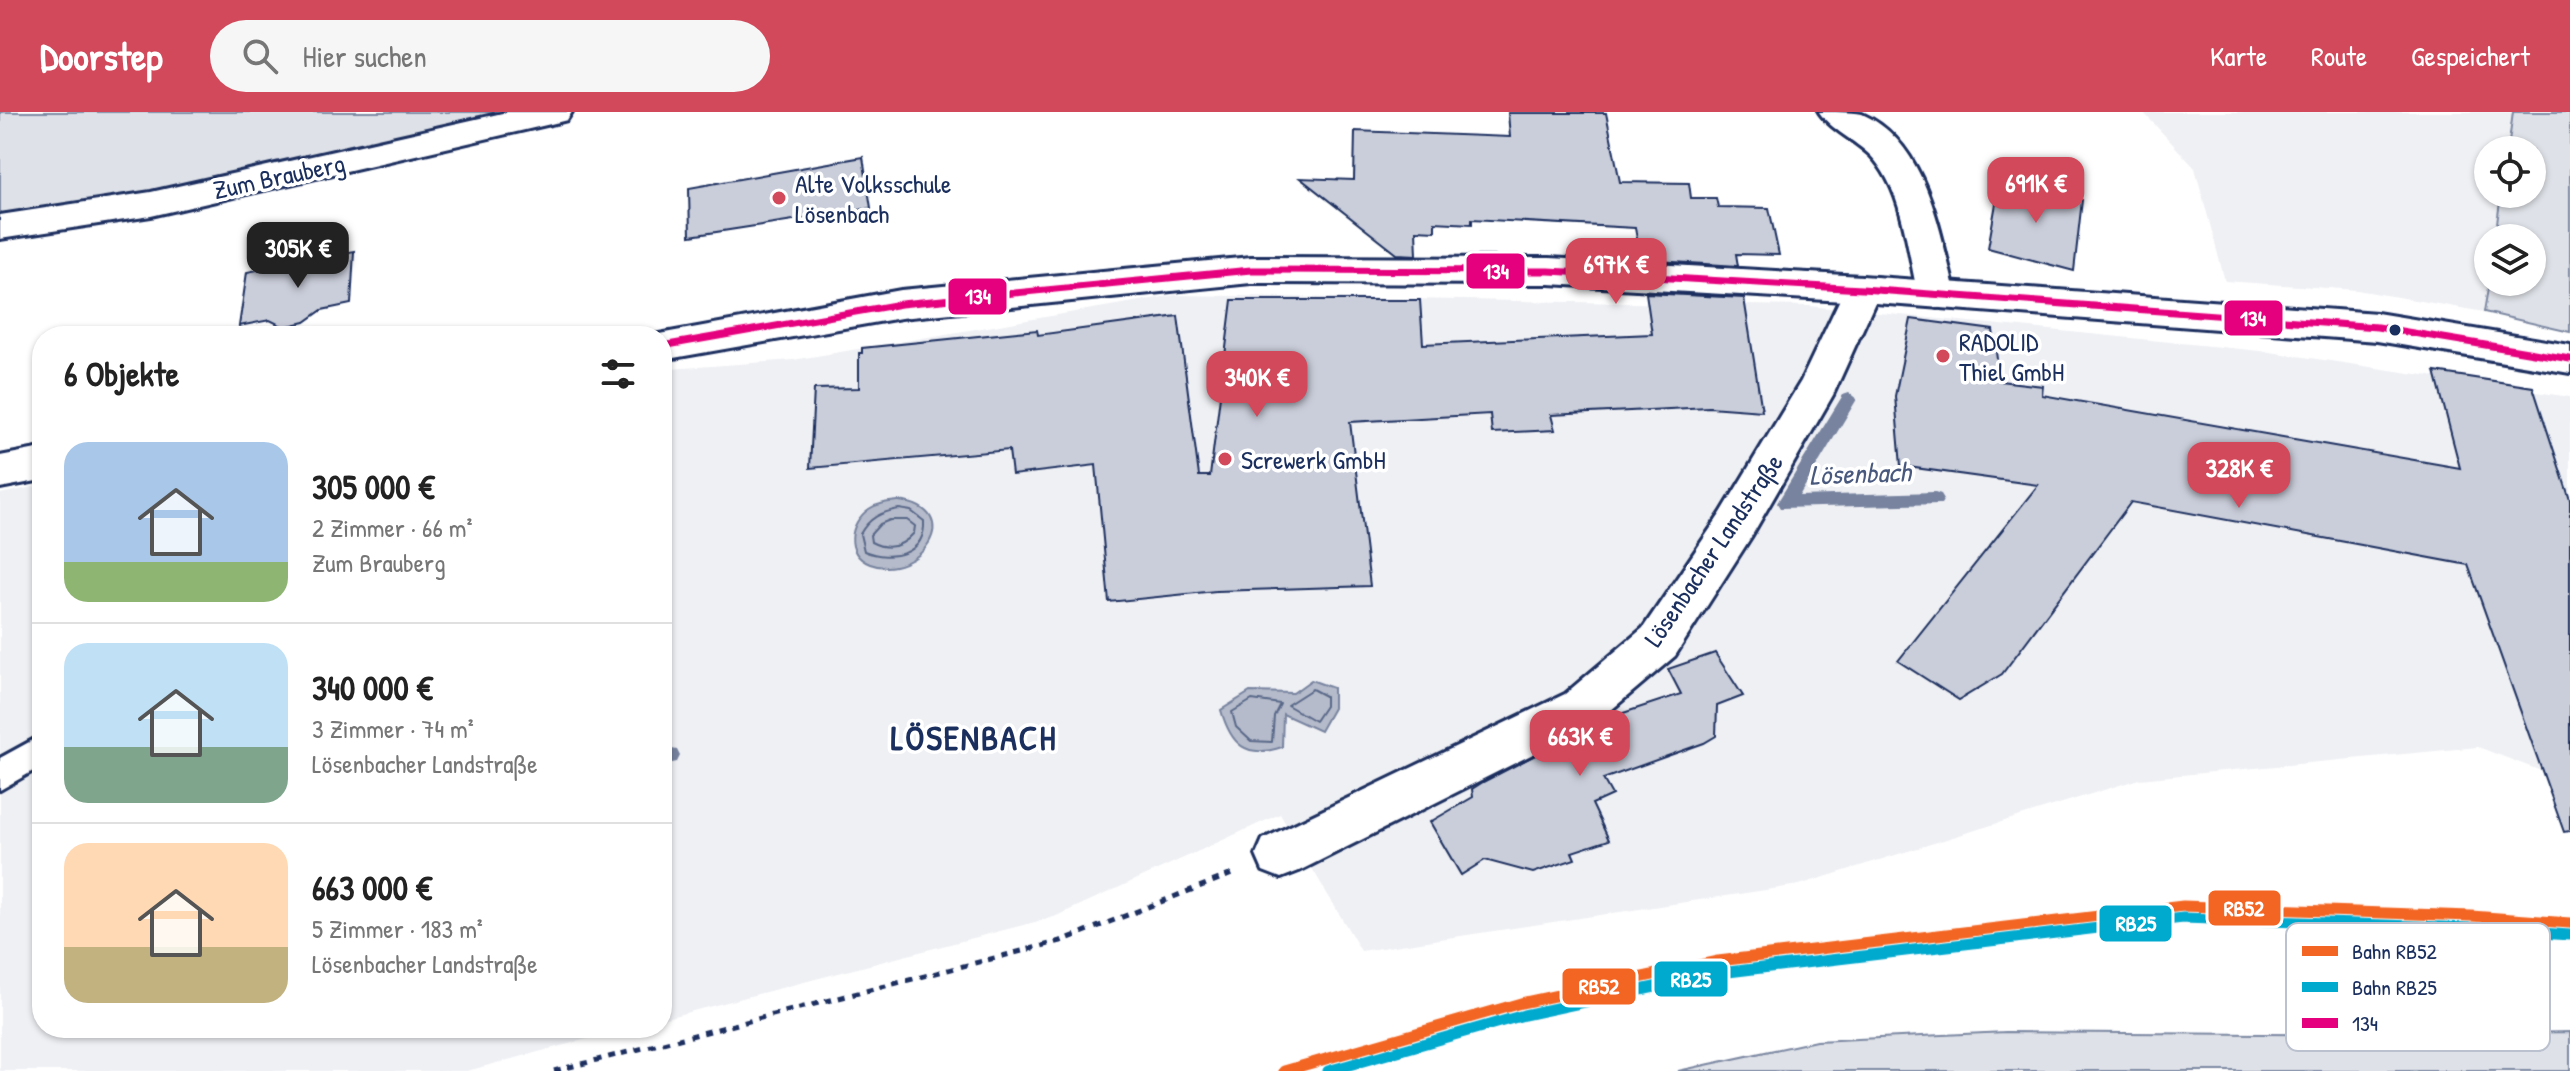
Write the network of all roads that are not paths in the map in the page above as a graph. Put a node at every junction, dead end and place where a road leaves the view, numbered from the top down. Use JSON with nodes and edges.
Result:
{"nodes":[{"id":1,"x":555,"y":112,"type":"edge"},
{"id":2,"x":1836,"y":112,"type":"edge"},
{"id":3,"x":0,"y":227,"type":"edge"},
{"id":4,"x":1862,"y":289,"type":"junction"},
{"id":5,"x":1937,"y":295,"type":"junction"},
{"id":6,"x":672,"y":344,"type":"edge"},
{"id":7,"x":2570,"y":359,"type":"edge"},
{"id":8,"x":32,"y":466,"type":"edge"},
{"id":9,"x":0,"y":472,"type":"edge"},
{"id":10,"x":32,"y":755,"type":"edge"},
{"id":11,"x":0,"y":775,"type":"edge"},
{"id":12,"x":1281,"y":855,"type":"road end"}],
"edges":[{"from":1,"to":3,"type":"main road","name":"Zum Brauberg"},
{"from":2,"to":5,"type":"main road"},
{"from":4,"to":5,"type":"main road"},
{"from":4,"to":6,"type":"main road"},
{"from":4,"to":12,"type":"main road","name":"Lösenbacher Landstraße"},
{"from":5,"to":7,"type":"main road"},
{"from":8,"to":9,"type":"main road"},
{"from":10,"to":11,"type":"lane"}]}
